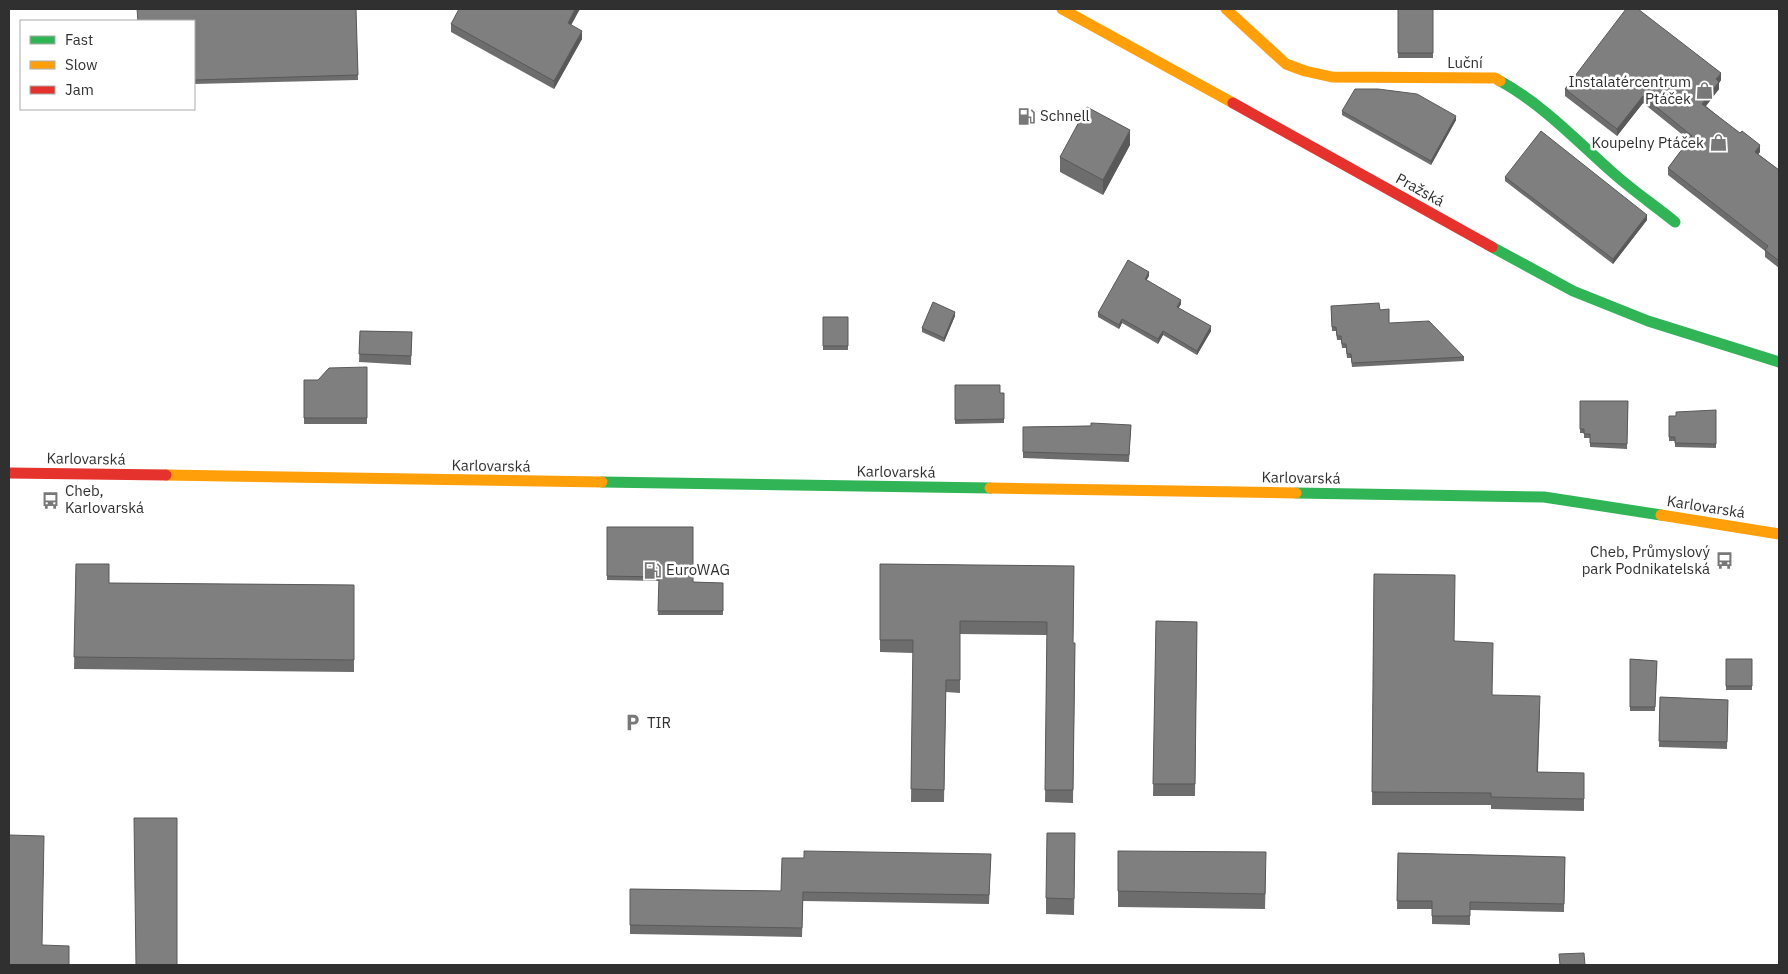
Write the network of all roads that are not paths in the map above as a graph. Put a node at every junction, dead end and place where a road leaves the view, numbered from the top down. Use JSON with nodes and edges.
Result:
{"nodes":[{"id":1,"x":1062,"y":9,"type":"edge"},
{"id":2,"x":1226,"y":9,"type":"edge"},
{"id":3,"x":1675,"y":222,"type":"dead end"},
{"id":4,"x":1779,"y":362,"type":"edge"},
{"id":5,"x":9,"y":473,"type":"edge"},
{"id":6,"x":1779,"y":534,"type":"edge"}],
"edges":[{"from":1,"to":4,"type":"street","name":"Pražská"},
{"from":2,"to":3,"type":"street","name":"Luční"},
{"from":5,"to":6,"type":"street","name":"Karlovarská"}]}
